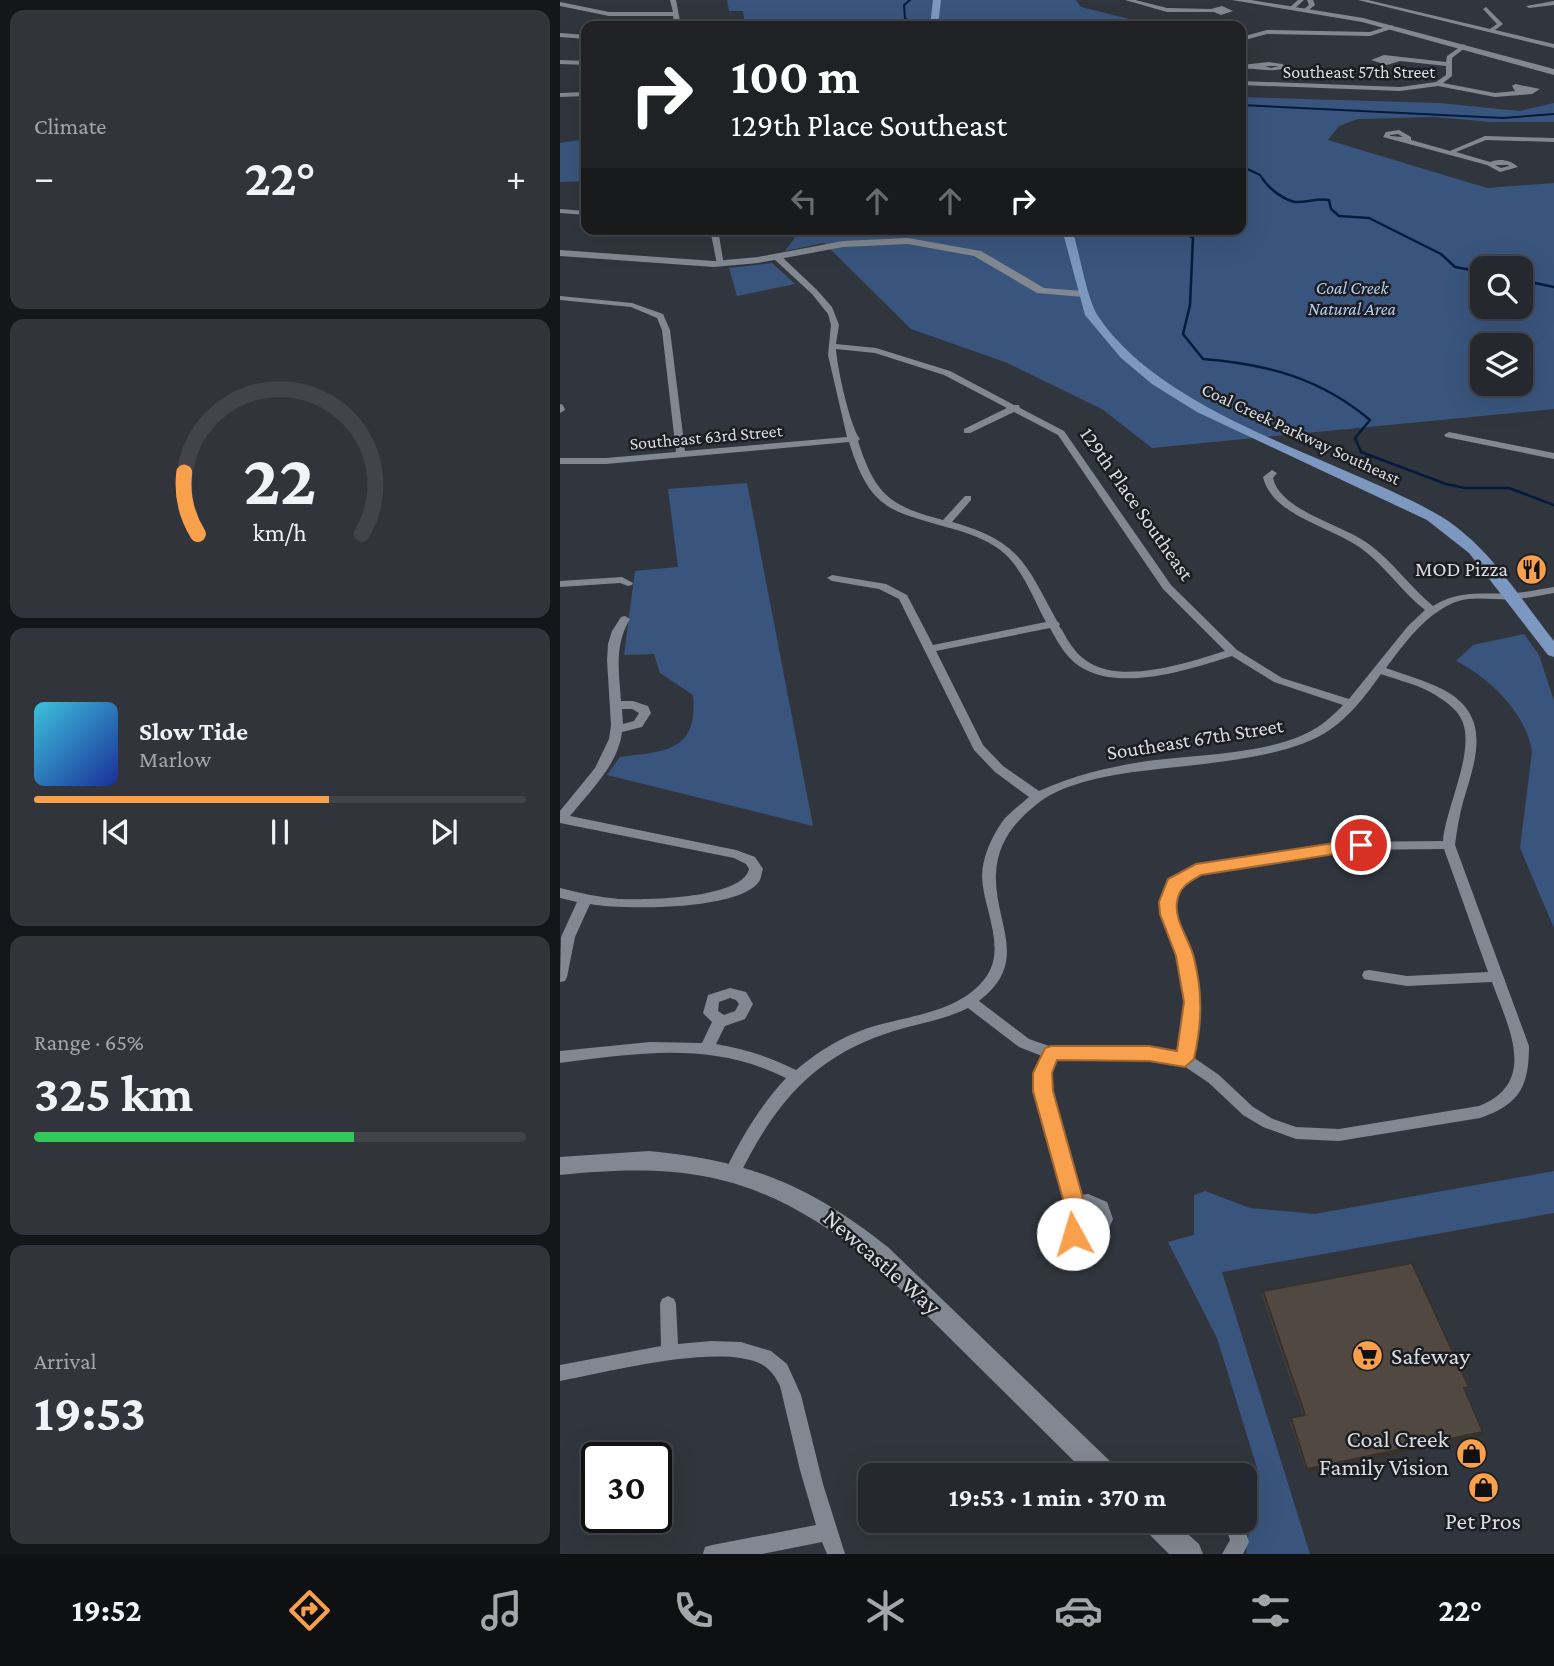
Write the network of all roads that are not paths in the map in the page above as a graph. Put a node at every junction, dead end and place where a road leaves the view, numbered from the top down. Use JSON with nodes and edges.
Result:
{"nodes":[{"id":1,"x":673,"y":0,"type":"edge"},
{"id":2,"x":937,"y":0,"type":"edge"},
{"id":3,"x":1128,"y":0,"type":"edge"},
{"id":4,"x":1236,"y":0,"type":"edge"},
{"id":5,"x":1301,"y":0,"type":"edge"},
{"id":6,"x":1310,"y":0,"type":"edge"},
{"id":7,"x":1361,"y":0,"type":"edge"},
{"id":8,"x":1554,"y":3,"type":"edge"},
{"id":9,"x":560,"y":4,"type":"edge"},
{"id":10,"x":1529,"y":6,"type":"dead end"},
{"id":11,"x":1292,"y":8,"type":"junction"},
{"id":12,"x":1486,"y":9,"type":"dead end"},
{"id":13,"x":1306,"y":10,"type":"junction"},
{"id":14,"x":1213,"y":11,"type":"dead end"},
{"id":15,"x":676,"y":15,"type":"junction"},
{"id":16,"x":677,"y":21,"type":"edge"},
{"id":17,"x":935,"y":21,"type":"edge"},
{"id":18,"x":1392,"y":27,"type":"junction"},
{"id":19,"x":1492,"y":30,"type":"junction"},
{"id":20,"x":560,"y":35,"type":"edge"},
{"id":21,"x":581,"y":37,"type":"edge"},
{"id":22,"x":1246,"y":38,"type":"edge"},
{"id":23,"x":1464,"y":46,"type":"junction"},
{"id":24,"x":1554,"y":46,"type":"edge"},
{"id":25,"x":1399,"y":59,"type":"dead end"},
{"id":26,"x":560,"y":62,"type":"edge"},
{"id":27,"x":581,"y":63,"type":"edge"},
{"id":28,"x":1447,"y":64,"type":"junction"},
{"id":29,"x":1257,"y":65,"type":"dead end"},
{"id":30,"x":1246,"y":66,"type":"edge"},
{"id":31,"x":1554,"y":72,"type":"edge"},
{"id":32,"x":1246,"y":83,"type":"edge"},
{"id":33,"x":1438,"y":84,"type":"junction"},
{"id":34,"x":1519,"y":92,"type":"dead end"},
{"id":35,"x":581,"y":93,"type":"edge"},
{"id":36,"x":560,"y":95,"type":"edge"},
{"id":37,"x":1405,"y":140,"type":"dead end"},
{"id":38,"x":1554,"y":140,"type":"edge"},
{"id":39,"x":1453,"y":151,"type":"junction"},
{"id":40,"x":1490,"y":164,"type":"dead end"},
{"id":41,"x":560,"y":211,"type":"edge"},
{"id":42,"x":581,"y":213,"type":"edge"},
{"id":43,"x":715,"y":235,"type":"edge"},
{"id":44,"x":1068,"y":235,"type":"edge"},
{"id":45,"x":560,"y":253,"type":"edge"},
{"id":46,"x":777,"y":257,"type":"junction"},
{"id":47,"x":721,"y":264,"type":"junction"},
{"id":48,"x":1083,"y":294,"type":"junction"},
{"id":49,"x":560,"y":298,"type":"edge"},
{"id":50,"x":832,"y":346,"type":"junction"},
{"id":51,"x":1016,"y":407,"type":"junction"},
{"id":52,"x":967,"y":431,"type":"dead end"},
{"id":53,"x":1449,"y":435,"type":"dead end"},
{"id":54,"x":855,"y":439,"type":"junction"},
{"id":55,"x":681,"y":455,"type":"junction"},
{"id":56,"x":1554,"y":456,"type":"edge"},
{"id":57,"x":560,"y":461,"type":"edge"},
{"id":58,"x":1272,"y":473,"type":"dead end"},
{"id":59,"x":968,"y":498,"type":"dead end"},
{"id":60,"x":947,"y":522,"type":"junction"},
{"id":61,"x":832,"y":578,"type":"dead end"},
{"id":62,"x":628,"y":583,"type":"dead end"},
{"id":63,"x":560,"y":584,"type":"edge"},
{"id":64,"x":1554,"y":590,"type":"edge"},
{"id":65,"x":1513,"y":596,"type":"junction"},
{"id":66,"x":1433,"y":611,"type":"junction"},
{"id":67,"x":625,"y":619,"type":"dead end"},
{"id":68,"x":1055,"y":624,"type":"junction"},
{"id":69,"x":929,"y":649,"type":"junction"},
{"id":70,"x":1233,"y":652,"type":"junction"},
{"id":71,"x":1554,"y":652,"type":"edge"},
{"id":72,"x":1380,"y":670,"type":"junction"},
{"id":73,"x":1351,"y":704,"type":"junction"},
{"id":74,"x":615,"y":705,"type":"junction"},
{"id":75,"x":616,"y":730,"type":"junction"},
{"id":76,"x":1037,"y":796,"type":"junction"},
{"id":77,"x":560,"y":818,"type":"edge"},
{"id":78,"x":1449,"y":845,"type":"junction"},
{"id":79,"x":560,"y":893,"type":"edge"},
{"id":80,"x":584,"y":900,"type":"junction"},
{"id":81,"x":1369,"y":975,"type":"dead end"},
{"id":82,"x":1495,"y":976,"type":"junction"},
{"id":83,"x":560,"y":977,"type":"edge"},
{"id":84,"x":969,"y":1001,"type":"junction"},
{"id":85,"x":720,"y":1020,"type":"dead end"},
{"id":86,"x":707,"y":1048,"type":"junction"},
{"id":87,"x":1051,"y":1053,"type":"junction"},
{"id":88,"x":560,"y":1057,"type":"edge"},
{"id":89,"x":1185,"y":1059,"type":"junction"},
{"id":90,"x":795,"y":1076,"type":"junction"},
{"id":91,"x":1296,"y":1133,"type":"joint"},
{"id":92,"x":560,"y":1166,"type":"edge"},
{"id":93,"x":733,"y":1171,"type":"junction"},
{"id":94,"x":1074,"y":1202,"type":"dead end"},
{"id":95,"x":668,"y":1304,"type":"dead end"},
{"id":96,"x":670,"y":1354,"type":"junction"},
{"id":97,"x":560,"y":1373,"type":"edge"},
{"id":98,"x":1094,"y":1463,"type":"edge"},
{"id":99,"x":828,"y":1532,"type":"junction"},
{"id":100,"x":1167,"y":1533,"type":"edge"},
{"id":101,"x":1237,"y":1533,"type":"edge"},
{"id":102,"x":712,"y":1554,"type":"edge"},
{"id":103,"x":836,"y":1554,"type":"edge"},
{"id":104,"x":1189,"y":1554,"type":"edge"},
{"id":105,"x":1231,"y":1554,"type":"edge"}],
"edges":[{"from":1,"to":15,"type":"street"},
{"from":2,"to":17,"type":"main road"},
{"from":3,"to":14,"type":"street"},
{"from":4,"to":11,"type":"main road"},
{"from":5,"to":11,"type":"street"},
{"from":6,"to":13,"type":"street"},
{"from":7,"to":19,"type":"street"},
{"from":8,"to":10,"type":"street"},
{"from":9,"to":15,"type":"street"},
{"from":11,"to":13,"type":"main road"},
{"from":12,"to":19,"type":"street"},
{"from":13,"to":18,"type":"main road"},
{"from":15,"to":16,"type":"street"},
{"from":18,"to":22,"type":"street"},
{"from":18,"to":23,"type":"main road"},
{"from":19,"to":24,"type":"street"},
{"from":20,"to":21,"type":"street"},
{"from":23,"to":28,"type":"street"},
{"from":23,"to":31,"type":"main road"},
{"from":25,"to":28,"type":"street"},
{"from":26,"to":27,"type":"street"},
{"from":28,"to":33,"type":"street"},
{"from":29,"to":30,"type":"street","name":"Southeast 57th Street"},
{"from":32,"to":33,"type":"street","name":"Southeast 57th Street"},
{"from":33,"to":34,"type":"street","name":"Southeast 57th Street"},
{"from":35,"to":36,"type":"street"},
{"from":37,"to":39,"type":"street"},
{"from":38,"to":39,"type":"street"},
{"from":39,"to":40,"type":"street"},
{"from":41,"to":42,"type":"street"},
{"from":43,"to":47,"type":"street"},
{"from":44,"to":48,"type":"main road","name":"Coal Creek Parkway Southeast"},
{"from":45,"to":47,"type":"main road"},
{"from":46,"to":47,"type":"main road"},
{"from":46,"to":48,"type":"main road"},
{"from":46,"to":50,"type":"street"},
{"from":48,"to":65,"type":"main road","name":"Coal Creek Parkway Southeast"},
{"from":49,"to":55,"type":"street"},
{"from":50,"to":51,"type":"street","name":"129th Place Southeast"},
{"from":50,"to":54,"type":"street"},
{"from":51,"to":52,"type":"street"},
{"from":51,"to":70,"type":"street","name":"129th Place Southeast"},
{"from":53,"to":56,"type":"street"},
{"from":54,"to":55,"type":"street","name":"Southeast 63rd Street"},
{"from":54,"to":60,"type":"street"},
{"from":55,"to":57,"type":"street","name":"Southeast 63rd Street"},
{"from":58,"to":66,"type":"street"},
{"from":59,"to":60,"type":"street"},
{"from":60,"to":68,"type":"street"},
{"from":61,"to":69,"type":"street"},
{"from":62,"to":63,"type":"street"},
{"from":64,"to":65,"type":"street"},
{"from":65,"to":66,"type":"street"},
{"from":65,"to":71,"type":"main road","name":"Coal Creek Parkway Southeast"},
{"from":66,"to":72,"type":"street","name":"Southeast 67th Street"},
{"from":67,"to":74,"type":"street"},
{"from":68,"to":69,"type":"street"},
{"from":68,"to":70,"type":"street"},
{"from":69,"to":76,"type":"street"},
{"from":70,"to":73,"type":"street","name":"129th Place Southeast"},
{"from":72,"to":73,"type":"street","name":"Southeast 67th Street"},
{"from":72,"to":78,"type":"street"},
{"from":73,"to":76,"type":"street","name":"Southeast 67th Street"},
{"from":74,"to":75,"type":"street"},
{"from":74,"to":75,"type":"street"},
{"from":75,"to":77,"type":"street"},
{"from":76,"to":84,"type":"street"},
{"from":77,"to":80,"type":"street"},
{"from":78,"to":82,"type":"street"},
{"from":78,"to":89,"type":"street"},
{"from":79,"to":80,"type":"street"},
{"from":80,"to":83,"type":"street"},
{"from":81,"to":82,"type":"street"},
{"from":82,"to":91,"type":"street"},
{"from":84,"to":87,"type":"street"},
{"from":84,"to":90,"type":"street"},
{"from":85,"to":86,"type":"street"},
{"from":86,"to":88,"type":"street"},
{"from":86,"to":90,"type":"street"},
{"from":87,"to":89,"type":"street"},
{"from":87,"to":94,"type":"street"},
{"from":89,"to":91,"type":"street"},
{"from":90,"to":93,"type":"street"},
{"from":92,"to":93,"type":"main road","name":"Newcastle Way"},
{"from":93,"to":98,"type":"main road","name":"Newcastle Way"},
{"from":95,"to":96,"type":"street"},
{"from":96,"to":97,"type":"street"},
{"from":96,"to":99,"type":"street"},
{"from":99,"to":102,"type":"street"},
{"from":99,"to":103,"type":"street"},
{"from":100,"to":104,"type":"main road"},
{"from":101,"to":105,"type":"street"}]}
